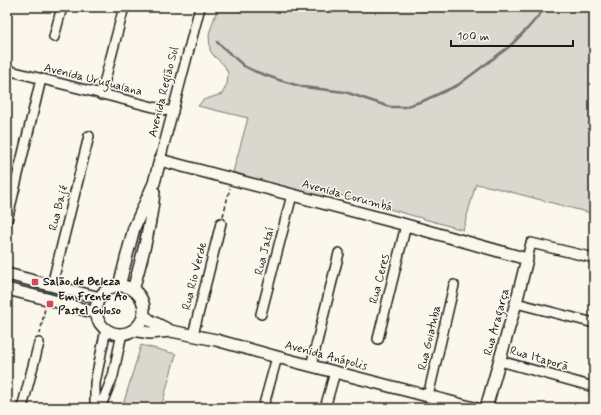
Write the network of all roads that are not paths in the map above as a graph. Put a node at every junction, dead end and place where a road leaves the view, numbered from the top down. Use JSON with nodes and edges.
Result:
{"nodes":[{"id":1,"x":62,"y":7,"type":"edge"},
{"id":2,"x":124,"y":7,"type":"edge"},
{"id":3,"x":200,"y":7,"type":"edge"},
{"id":4,"x":54,"y":37,"type":"dead end"},
{"id":5,"x":7,"y":70,"type":"edge"},
{"id":6,"x":41,"y":79,"type":"junction"},
{"id":7,"x":101,"y":95,"type":"junction"},
{"id":8,"x":173,"y":112,"type":"junction"},
{"id":9,"x":89,"y":136,"type":"dead end"},
{"id":10,"x":160,"y":160,"type":"junction"},
{"id":11,"x":154,"y":183,"type":"junction"},
{"id":12,"x":292,"y":194,"type":"junction"},
{"id":13,"x":7,"y":220,"type":"edge"},
{"id":14,"x":221,"y":223,"type":"road end"},
{"id":15,"x":406,"y":225,"type":"junction"},
{"id":16,"x":339,"y":254,"type":"dead end"},
{"id":17,"x":594,"y":258,"type":"edge"},
{"id":18,"x":527,"y":259,"type":"junction"},
{"id":19,"x":7,"y":274,"type":"edge"},
{"id":20,"x":52,"y":285,"type":"junction"},
{"id":21,"x":454,"y":285,"type":"dead end"},
{"id":22,"x":119,"y":286,"type":"junction"},
{"id":23,"x":7,"y":289,"type":"edge"},
{"id":24,"x":133,"y":290,"type":"junction"},
{"id":25,"x":100,"y":298,"type":"junction"},
{"id":26,"x":516,"y":303,"type":"junction"},
{"id":27,"x":96,"y":313,"type":"junction"},
{"id":28,"x":261,"y":314,"type":"dead end"},
{"id":29,"x":143,"y":315,"type":"junction"},
{"id":30,"x":594,"y":322,"type":"edge"},
{"id":31,"x":106,"y":329,"type":"junction"},
{"id":32,"x":128,"y":331,"type":"junction"},
{"id":33,"x":172,"y":331,"type":"junction"},
{"id":34,"x":193,"y":335,"type":"junction"},
{"id":35,"x":378,"y":339,"type":"dead end"},
{"id":36,"x":39,"y":343,"type":"road end"},
{"id":37,"x":276,"y":357,"type":"junction"},
{"id":38,"x":500,"y":361,"type":"junction"},
{"id":39,"x":311,"y":366,"type":"junction"},
{"id":40,"x":335,"y":372,"type":"junction"},
{"id":41,"x":594,"y":387,"type":"edge"},
{"id":42,"x":428,"y":396,"type":"junction"},
{"id":43,"x":22,"y":408,"type":"edge"},
{"id":44,"x":95,"y":408,"type":"edge"},
{"id":45,"x":100,"y":408,"type":"edge"},
{"id":46,"x":263,"y":408,"type":"edge"},
{"id":47,"x":325,"y":408,"type":"edge"},
{"id":48,"x":474,"y":408,"type":"edge"},
{"id":49,"x":486,"y":408,"type":"edge"}],
"edges":[{"from":1,"to":4,"type":"street"},
{"from":2,"to":7,"type":"street"},
{"from":3,"to":8,"type":"street","name":"Avenida Região Sul"},
{"from":5,"to":6,"type":"street","name":"Avenida Uruguaiana"},
{"from":6,"to":7,"type":"street","name":"Avenida Uruguaiana"},
{"from":6,"to":13,"type":"street"},
{"from":7,"to":8,"type":"street","name":"Avenida Uruguaiana"},
{"from":8,"to":10,"type":"street","name":"Avenida Região Sul"},
{"from":9,"to":20,"type":"street","name":"Rua Bajé"},
{"from":10,"to":11,"type":"street","name":"Avenida Região Sul"},
{"from":10,"to":12,"type":"street","name":"Avenida Corumbá"},
{"from":11,"to":22,"type":"street","name":"Avenida Região Sul"},
{"from":11,"to":24,"type":"street","name":"Avenida Região Sul"},
{"from":12,"to":15,"type":"street","name":"Avenida Corumbá"},
{"from":12,"to":28,"type":"street","name":"Rua Jataí"},
{"from":14,"to":34,"type":"street","name":"Rua Rio Verde"},
{"from":15,"to":18,"type":"street","name":"Avenida Corumbá"},
{"from":15,"to":35,"type":"street","name":"Rua Ceres"},
{"from":16,"to":39,"type":"street"},
{"from":17,"to":18,"type":"street","name":"Rua Aragarça"},
{"from":18,"to":26,"type":"street","name":"Rua Aragarça"},
{"from":19,"to":20,"type":"street"},
{"from":20,"to":25,"type":"street"},
{"from":21,"to":42,"type":"street","name":"Rua Goiatuba"},
{"from":22,"to":24,"type":"street"},
{"from":22,"to":25,"type":"street"},
{"from":23,"to":27,"type":"street"},
{"from":24,"to":29,"type":"street"},
{"from":25,"to":27,"type":"street"},
{"from":26,"to":30,"type":"street"},
{"from":26,"to":38,"type":"street","name":"Rua Aragarça"},
{"from":27,"to":31,"type":"street"},
{"from":29,"to":32,"type":"street"},
{"from":29,"to":33,"type":"street","name":"Avenida Anápolis"},
{"from":31,"to":32,"type":"street"},
{"from":31,"to":44,"type":"street"},
{"from":32,"to":33,"type":"street","name":"Avenida Anápolis"},
{"from":32,"to":45,"type":"street"},
{"from":33,"to":34,"type":"street","name":"Avenida Anápolis"},
{"from":34,"to":37,"type":"street","name":"Avenida Anápolis"},
{"from":36,"to":43,"type":"street"},
{"from":37,"to":39,"type":"street","name":"Avenida Anápolis"},
{"from":37,"to":46,"type":"street"},
{"from":38,"to":41,"type":"street","name":"Rua Itaporã"},
{"from":38,"to":49,"type":"street","name":"Rua Aragarça"},
{"from":39,"to":40,"type":"street","name":"Avenida Anápolis"},
{"from":40,"to":42,"type":"street","name":"Avenida Anápolis"},
{"from":40,"to":47,"type":"street"},
{"from":42,"to":48,"type":"street","name":"Avenida Anápolis"}]}
